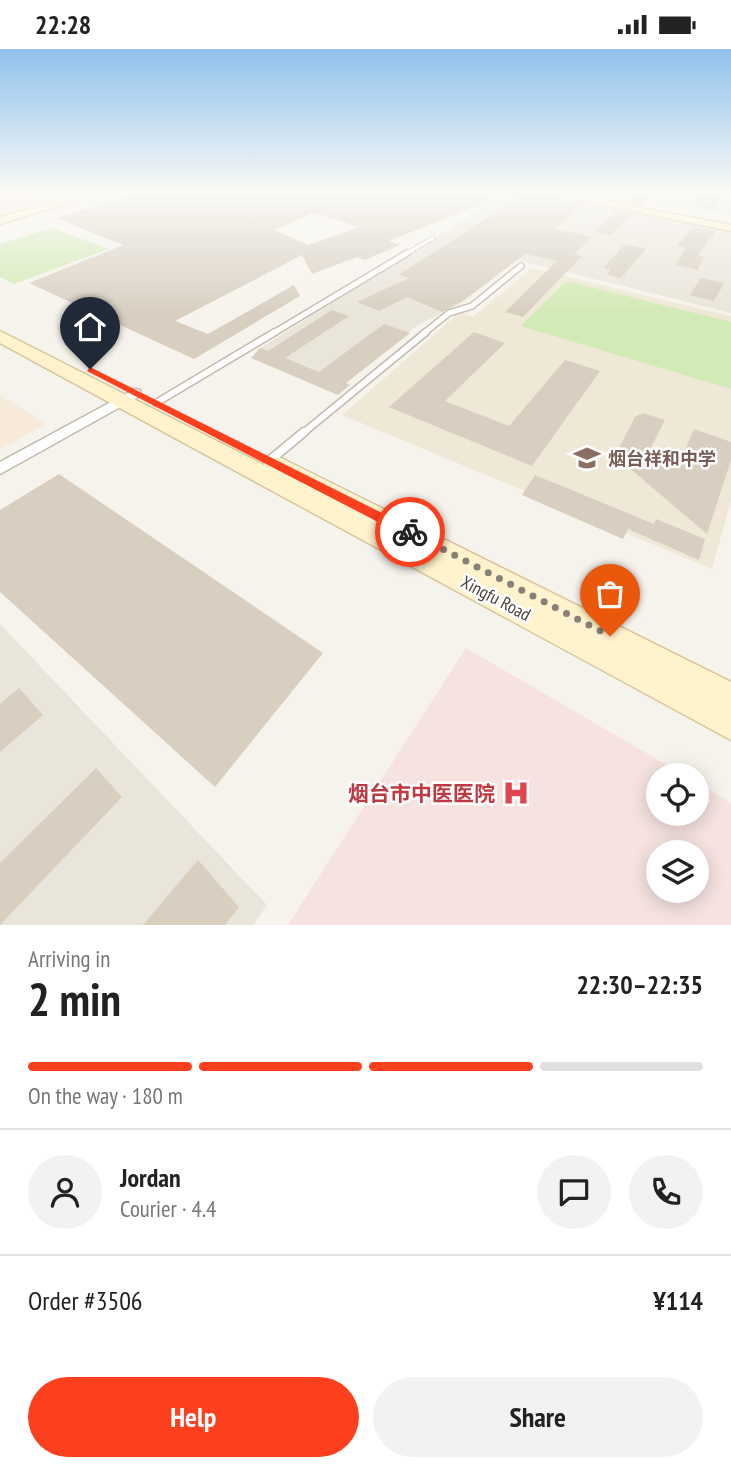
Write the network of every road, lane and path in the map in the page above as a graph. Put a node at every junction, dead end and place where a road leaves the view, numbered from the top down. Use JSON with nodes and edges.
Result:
{"nodes":[{"id":1,"x":433,"y":238,"type":"dead end"},
{"id":2,"x":521,"y":266,"type":"dead end"},
{"id":3,"x":0,"y":323,"type":"edge"},
{"id":4,"x":0,"y":336,"type":"edge"},
{"id":5,"x":137,"y":399,"type":"junction"},
{"id":6,"x":269,"y":461,"type":"junction"},
{"id":7,"x":0,"y":469,"type":"edge"},
{"id":8,"x":731,"y":699,"type":"edge"},
{"id":9,"x":731,"y":724,"type":"edge"}],
"edges":[{"from":1,"to":5,"type":"lane"},
{"from":2,"to":6,"type":"lane"},
{"from":3,"to":5,"type":"main road","name":"Xingfu Road"},
{"from":4,"to":5,"type":"main road","name":"Xingfu Road"},
{"from":5,"to":6,"type":"main road","name":"Xingfu Road"},
{"from":5,"to":7,"type":"street"},
{"from":5,"to":9,"type":"main road","name":"Xingfu Road"},
{"from":6,"to":8,"type":"main road","name":"Xingfu Road"}]}
